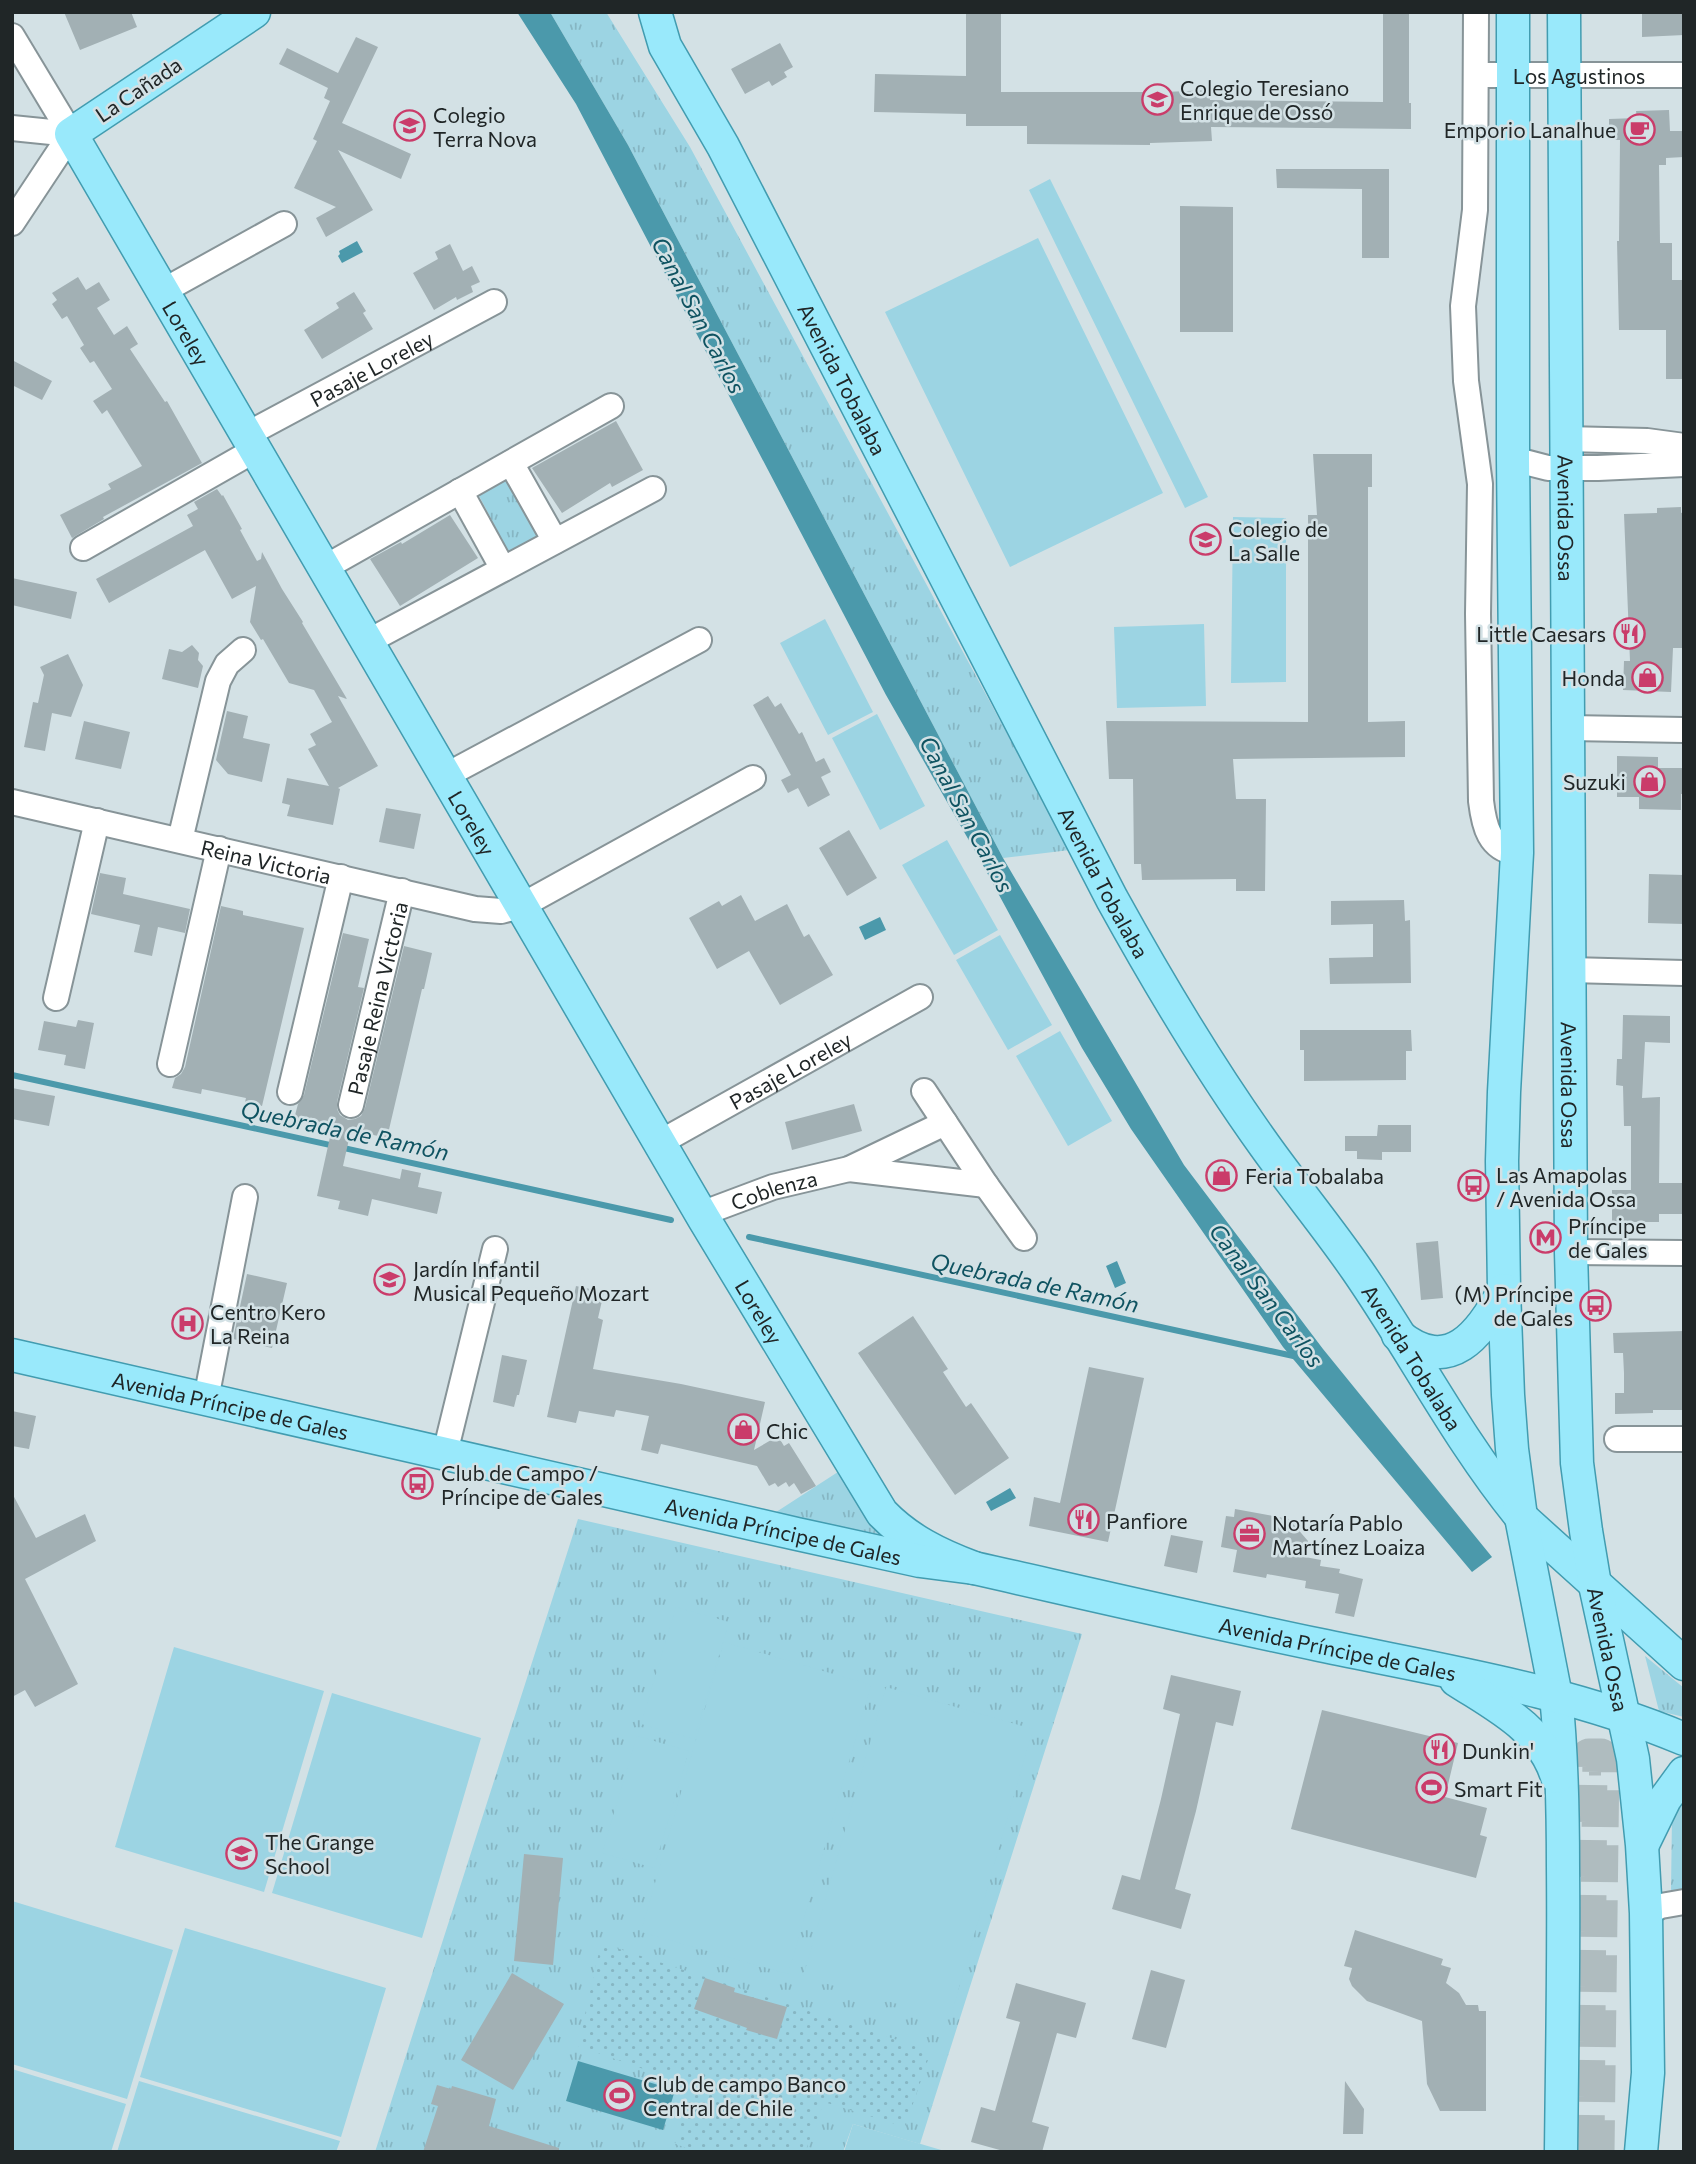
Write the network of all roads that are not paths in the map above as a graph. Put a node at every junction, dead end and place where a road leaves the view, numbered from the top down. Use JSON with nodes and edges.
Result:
{"nodes":[{"id":1,"x":254,"y":12,"type":"edge"},
{"id":2,"x":639,"y":12,"type":"edge"},
{"id":3,"x":655,"y":12,"type":"edge"},
{"id":4,"x":1476,"y":12,"type":"edge"},
{"id":5,"x":1513,"y":12,"type":"edge"},
{"id":6,"x":1564,"y":12,"type":"edge"},
{"id":7,"x":12,"y":36,"type":"edge"},
{"id":8,"x":665,"y":46,"type":"junction"},
{"id":9,"x":1476,"y":75,"type":"junction"},
{"id":10,"x":1564,"y":75,"type":"junction"},
{"id":11,"x":1684,"y":75,"type":"edge"},
{"id":12,"x":1513,"y":76,"type":"junction"},
{"id":13,"x":12,"y":128,"type":"edge"},
{"id":14,"x":71,"y":134,"type":"junction"},
{"id":15,"x":12,"y":223,"type":"edge"},
{"id":16,"x":284,"y":224,"type":"dead end"},
{"id":17,"x":163,"y":291,"type":"junction"},
{"id":18,"x":494,"y":302,"type":"dead end"},
{"id":19,"x":611,"y":406,"type":"dead end"},
{"id":20,"x":251,"y":442,"type":"junction"},
{"id":21,"x":1684,"y":446,"type":"edge"},
{"id":22,"x":1566,"y":454,"type":"junction"},
{"id":23,"x":1513,"y":458,"type":"junction"},
{"id":24,"x":511,"y":463,"type":"junction"},
{"id":25,"x":1684,"y":464,"type":"edge"},
{"id":26,"x":653,"y":489,"type":"dead end"},
{"id":27,"x":460,"y":491,"type":"junction"},
{"id":28,"x":555,"y":541,"type":"junction"},
{"id":29,"x":83,"y":548,"type":"dead end"},
{"id":30,"x":324,"y":568,"type":"junction"},
{"id":31,"x":503,"y":569,"type":"junction"},
{"id":32,"x":699,"y":640,"type":"dead end"},
{"id":33,"x":368,"y":642,"type":"junction"},
{"id":34,"x":243,"y":650,"type":"dead end"},
{"id":35,"x":1569,"y":727,"type":"junction"},
{"id":36,"x":1684,"y":730,"type":"edge"},
{"id":37,"x":445,"y":776,"type":"junction"},
{"id":38,"x":752,"y":778,"type":"dead end"},
{"id":39,"x":12,"y":802,"type":"edge"},
{"id":40,"x":97,"y":821,"type":"junction"},
{"id":41,"x":180,"y":840,"type":"junction"},
{"id":42,"x":219,"y":849,"type":"junction"},
{"id":43,"x":1517,"y":853,"type":"junction"},
{"id":44,"x":1569,"y":855,"type":"junction"},
{"id":45,"x":341,"y":877,"type":"junction"},
{"id":46,"x":402,"y":891,"type":"junction"},
{"id":47,"x":522,"y":906,"type":"junction"},
{"id":48,"x":1570,"y":970,"type":"junction"},
{"id":49,"x":1684,"y":973,"type":"edge"},
{"id":50,"x":920,"y":997,"type":"dead end"},
{"id":51,"x":56,"y":998,"type":"dead end"},
{"id":52,"x":170,"y":1063,"type":"dead end"},
{"id":53,"x":924,"y":1091,"type":"dead end"},
{"id":54,"x":290,"y":1092,"type":"dead end"},
{"id":55,"x":351,"y":1105,"type":"dead end"},
{"id":56,"x":945,"y":1123,"type":"junction"},
{"id":57,"x":659,"y":1143,"type":"junction"},
{"id":58,"x":849,"y":1169,"type":"junction"},
{"id":59,"x":986,"y":1185,"type":"junction"},
{"id":60,"x":245,"y":1197,"type":"dead end"},
{"id":61,"x":708,"y":1226,"type":"junction"},
{"id":62,"x":1024,"y":1238,"type":"dead end"},
{"id":63,"x":495,"y":1249,"type":"dead end"},
{"id":64,"x":1571,"y":1252,"type":"junction"},
{"id":65,"x":1684,"y":1253,"type":"edge"},
{"id":66,"x":1504,"y":1290,"type":"junction"},
{"id":67,"x":1398,"y":1335,"type":"junction"},
{"id":68,"x":12,"y":1355,"type":"edge"},
{"id":69,"x":206,"y":1399,"type":"junction"},
{"id":70,"x":1617,"y":1439,"type":"dead end"},
{"id":71,"x":1684,"y":1439,"type":"edge"},
{"id":72,"x":444,"y":1453,"type":"junction"},
{"id":73,"x":1521,"y":1517,"type":"junction"},
{"id":74,"x":974,"y":1568,"type":"junction"},
{"id":75,"x":1595,"y":1585,"type":"junction"},
{"id":76,"x":1684,"y":1664,"type":"edge"},
{"id":77,"x":1437,"y":1668,"type":"junction"},
{"id":78,"x":1556,"y":1696,"type":"junction"},
{"id":79,"x":1624,"y":1717,"type":"junction"},
{"id":80,"x":1684,"y":1739,"type":"edge"},
{"id":81,"x":1684,"y":1773,"type":"edge"},
{"id":82,"x":1563,"y":1795,"type":"junction"},
{"id":83,"x":1642,"y":1845,"type":"junction"},
{"id":84,"x":1684,"y":1902,"type":"edge"},
{"id":85,"x":1646,"y":1913,"type":"junction"},
{"id":86,"x":1561,"y":2152,"type":"edge"},
{"id":87,"x":1642,"y":2152,"type":"edge"}],
"edges":[{"from":1,"to":14,"type":"main road","name":"La Cañada"},
{"from":2,"to":8,"type":"main road"},
{"from":3,"to":8,"type":"main road","name":"Avenida Tobalaba"},
{"from":4,"to":9,"type":"street"},
{"from":5,"to":12,"type":"main road"},
{"from":6,"to":10,"type":"main road","name":"Avenida Ossa"},
{"from":7,"to":14,"type":"street","name":"Loreley"},
{"from":8,"to":67,"type":"main road","name":"Avenida Tobalaba"},
{"from":9,"to":12,"type":"street","name":"Los Agustinos"},
{"from":9,"to":43,"type":"street"},
{"from":10,"to":11,"type":"street","name":"Los Agustinos"},
{"from":10,"to":12,"type":"street","name":"Los Agustinos"},
{"from":10,"to":22,"type":"main road","name":"Avenida Ossa"},
{"from":12,"to":23,"type":"main road"},
{"from":13,"to":14,"type":"street"},
{"from":14,"to":15,"type":"street"},
{"from":14,"to":17,"type":"main road","name":"Loreley"},
{"from":16,"to":17,"type":"street"},
{"from":17,"to":20,"type":"main road","name":"Loreley"},
{"from":18,"to":20,"type":"street","name":"Pasaje Loreley"},
{"from":19,"to":24,"type":"street"},
{"from":20,"to":29,"type":"street","name":"Pasaje Loreley"},
{"from":20,"to":30,"type":"main road","name":"Loreley"},
{"from":21,"to":22,"type":"street"},
{"from":22,"to":23,"type":"street"},
{"from":22,"to":25,"type":"street"},
{"from":22,"to":35,"type":"main road","name":"Avenida Ossa"},
{"from":23,"to":43,"type":"main road"},
{"from":24,"to":27,"type":"street"},
{"from":24,"to":28,"type":"street"},
{"from":26,"to":28,"type":"street"},
{"from":27,"to":30,"type":"street"},
{"from":27,"to":31,"type":"street"},
{"from":28,"to":31,"type":"street"},
{"from":30,"to":33,"type":"main road","name":"Loreley"},
{"from":31,"to":33,"type":"street"},
{"from":32,"to":37,"type":"street"},
{"from":33,"to":37,"type":"main road","name":"Loreley"},
{"from":34,"to":41,"type":"street"},
{"from":35,"to":36,"type":"street"},
{"from":35,"to":44,"type":"main road","name":"Avenida Ossa"},
{"from":37,"to":47,"type":"main road","name":"Loreley"},
{"from":38,"to":47,"type":"street"},
{"from":39,"to":40,"type":"street","name":"Reina Victoria"},
{"from":40,"to":41,"type":"street","name":"Reina Victoria"},
{"from":40,"to":51,"type":"street"},
{"from":41,"to":42,"type":"street","name":"Reina Victoria"},
{"from":42,"to":45,"type":"street","name":"Reina Victoria"},
{"from":42,"to":52,"type":"street"},
{"from":43,"to":44,"type":"main road"},
{"from":43,"to":66,"type":"main road"},
{"from":44,"to":48,"type":"main road","name":"Avenida Ossa"},
{"from":45,"to":46,"type":"street","name":"Reina Victoria"},
{"from":45,"to":54,"type":"street"},
{"from":46,"to":47,"type":"street","name":"Reina Victoria"},
{"from":46,"to":55,"type":"street","name":"Pasaje Reina Victoria"},
{"from":47,"to":57,"type":"main road","name":"Loreley"},
{"from":48,"to":49,"type":"street"},
{"from":48,"to":64,"type":"main road","name":"Avenida Ossa"},
{"from":50,"to":57,"type":"street","name":"Pasaje Loreley"},
{"from":53,"to":56,"type":"street"},
{"from":56,"to":58,"type":"street","name":"Coblenza"},
{"from":56,"to":59,"type":"street"},
{"from":57,"to":61,"type":"main road","name":"Loreley"},
{"from":58,"to":59,"type":"street","name":"Coblenza"},
{"from":58,"to":61,"type":"street","name":"Coblenza"},
{"from":59,"to":62,"type":"street"},
{"from":60,"to":69,"type":"street"},
{"from":61,"to":74,"type":"main road","name":"Loreley"},
{"from":63,"to":72,"type":"street"},
{"from":64,"to":65,"type":"street"},
{"from":64,"to":75,"type":"main road","name":"Avenida Ossa"},
{"from":66,"to":67,"type":"main road"},
{"from":66,"to":73,"type":"main road"},
{"from":67,"to":73,"type":"main road","name":"Avenida Tobalaba"},
{"from":68,"to":69,"type":"main road","name":"Avenida Príncipe de Gales"},
{"from":69,"to":72,"type":"main road","name":"Avenida Príncipe de Gales"},
{"from":70,"to":71,"type":"street"},
{"from":72,"to":74,"type":"main road","name":"Avenida Príncipe de Gales"},
{"from":73,"to":75,"type":"main road","name":"Avenida Tobalaba"},
{"from":73,"to":78,"type":"main road"},
{"from":74,"to":77,"type":"main road","name":"Avenida Príncipe de Gales"},
{"from":75,"to":76,"type":"main road","name":"Avenida Tobalaba"},
{"from":75,"to":79,"type":"main road","name":"Avenida Ossa"},
{"from":77,"to":78,"type":"main road","name":"Avenida Príncipe de Gales"},
{"from":77,"to":82,"type":"main road"},
{"from":78,"to":79,"type":"main road"},
{"from":78,"to":82,"type":"main road"},
{"from":79,"to":80,"type":"main road"},
{"from":79,"to":83,"type":"main road","name":"Avenida Ossa"},
{"from":81,"to":83,"type":"main road"},
{"from":82,"to":86,"type":"main road"},
{"from":83,"to":85,"type":"main road","name":"Avenida Ossa"},
{"from":84,"to":85,"type":"street"},
{"from":85,"to":87,"type":"main road","name":"Avenida Ossa"}]}
